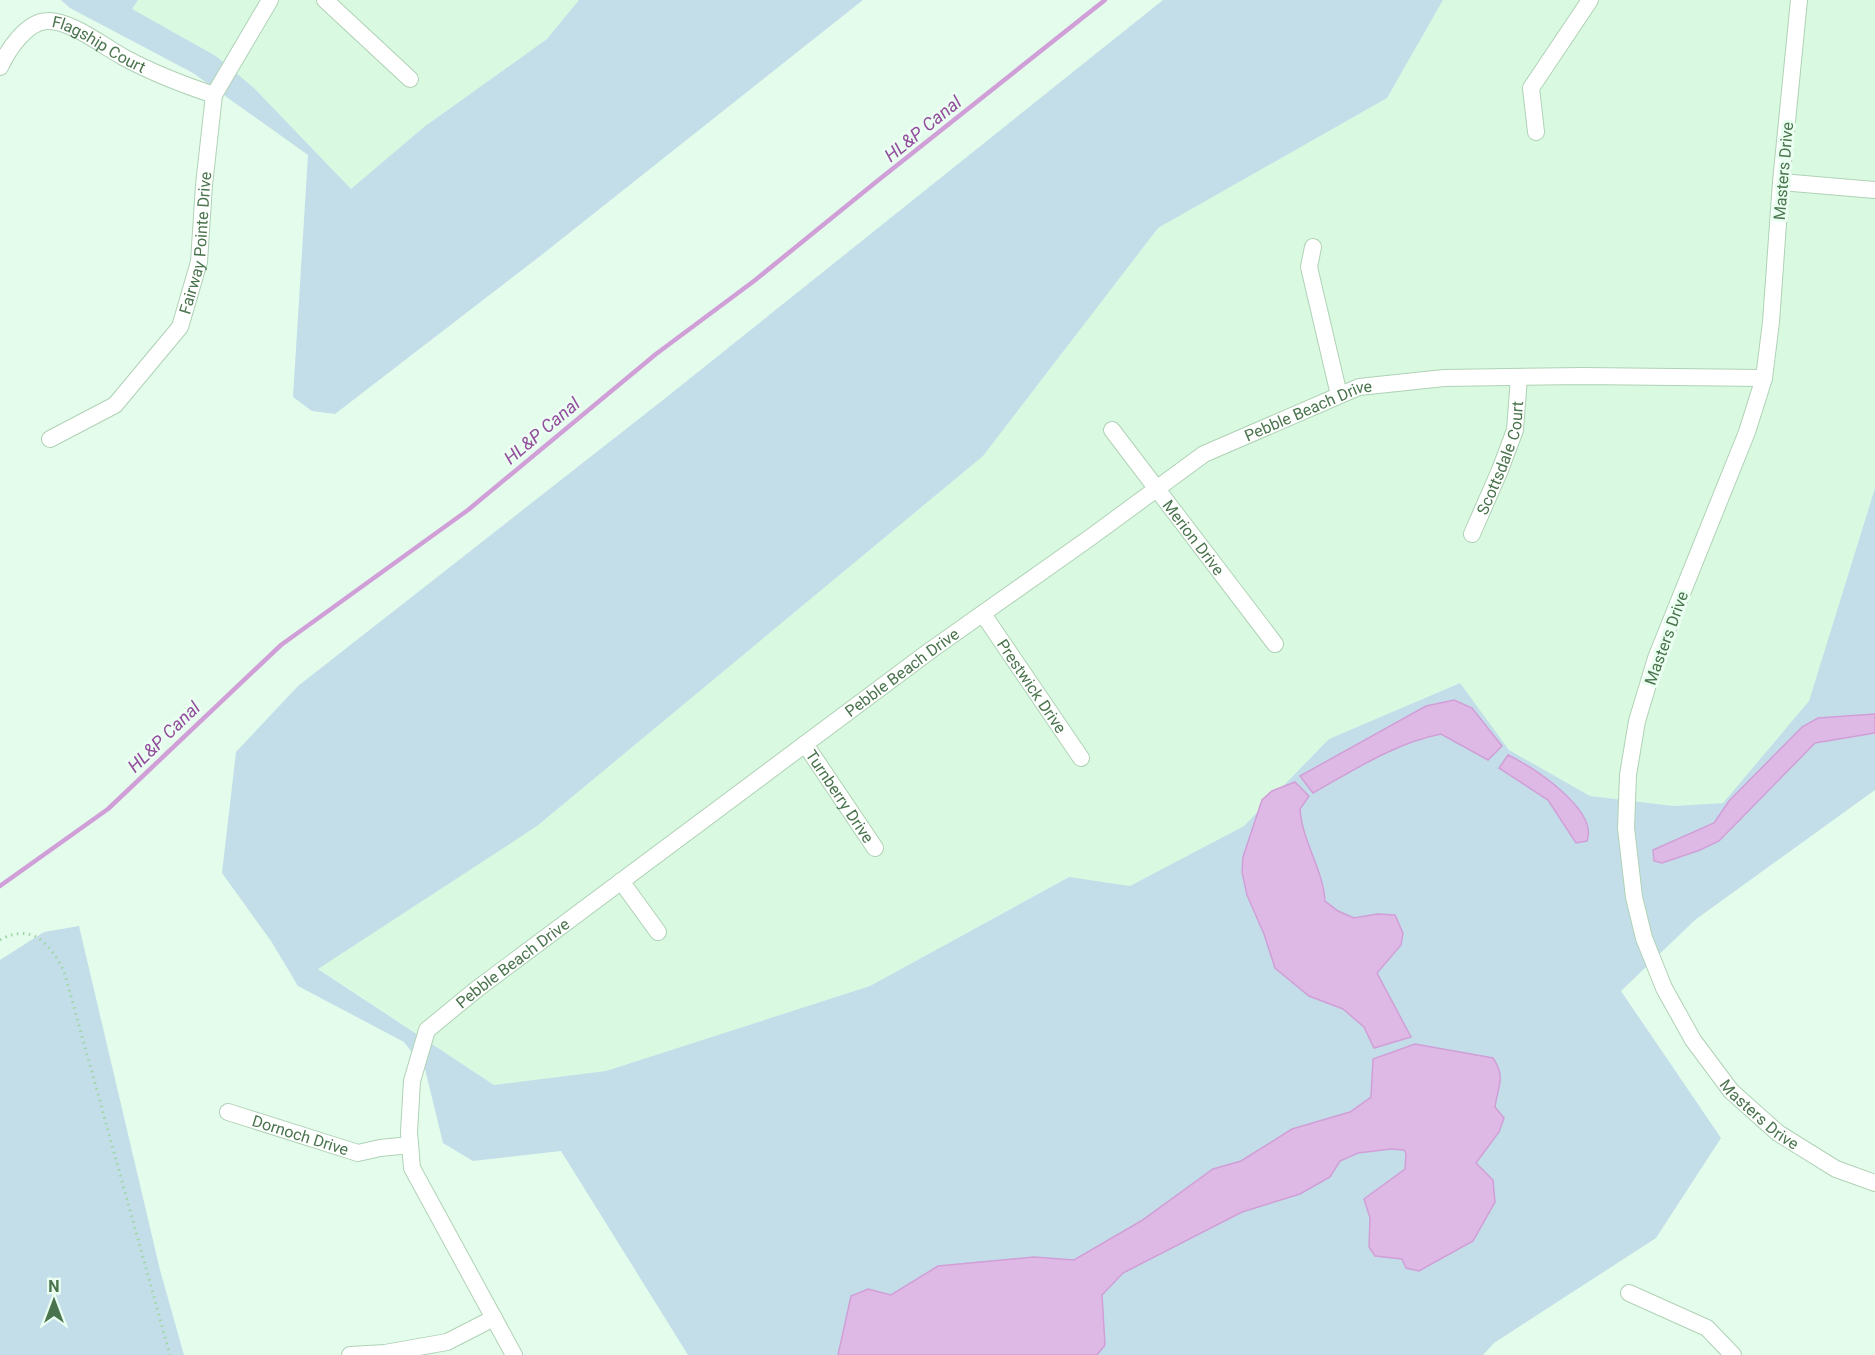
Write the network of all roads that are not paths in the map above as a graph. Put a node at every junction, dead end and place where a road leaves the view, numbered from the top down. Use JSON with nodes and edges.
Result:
{"nodes":[{"id":1,"x":270,"y":0,"type":"edge"},
{"id":2,"x":325,"y":0,"type":"edge"},
{"id":3,"x":1590,"y":0,"type":"edge"},
{"id":4,"x":1799,"y":0,"type":"edge"},
{"id":5,"x":0,"y":67,"type":"edge"},
{"id":6,"x":410,"y":79,"type":"dead end"},
{"id":7,"x":214,"y":95,"type":"junction"},
{"id":8,"x":1536,"y":132,"type":"dead end"},
{"id":9,"x":1781,"y":182,"type":"junction"},
{"id":10,"x":1875,"y":190,"type":"edge"},
{"id":11,"x":1313,"y":247,"type":"dead end"},
{"id":12,"x":1519,"y":377,"type":"junction"},
{"id":13,"x":1764,"y":378,"type":"junction"},
{"id":14,"x":1339,"y":395,"type":"junction"},
{"id":15,"x":1112,"y":430,"type":"dead end"},
{"id":16,"x":50,"y":439,"type":"dead end"},
{"id":17,"x":1157,"y":489,"type":"junction"},
{"id":18,"x":1472,"y":534,"type":"dead end"},
{"id":19,"x":982,"y":614,"type":"junction"},
{"id":20,"x":1275,"y":644,"type":"dead end"},
{"id":21,"x":805,"y":744,"type":"junction"},
{"id":22,"x":1081,"y":758,"type":"dead end"},
{"id":23,"x":875,"y":848,"type":"dead end"},
{"id":24,"x":621,"y":880,"type":"junction"},
{"id":25,"x":658,"y":932,"type":"dead end"},
{"id":26,"x":228,"y":1112,"type":"dead end"},
{"id":27,"x":410,"y":1145,"type":"junction"},
{"id":28,"x":1875,"y":1183,"type":"edge"},
{"id":29,"x":1629,"y":1293,"type":"dead end"},
{"id":30,"x":494,"y":1318,"type":"junction"},
{"id":31,"x":350,"y":1355,"type":"edge"},
{"id":32,"x":514,"y":1355,"type":"edge"},
{"id":33,"x":1733,"y":1355,"type":"edge"}],
"edges":[{"from":1,"to":7,"type":"street","name":"Fairway Pointe Drive"},
{"from":2,"to":6,"type":"street"},
{"from":3,"to":8,"type":"street"},
{"from":4,"to":9,"type":"street","name":"Masters Drive"},
{"from":5,"to":7,"type":"street","name":"Flagship Court"},
{"from":7,"to":16,"type":"street","name":"Fairway Pointe Drive"},
{"from":9,"to":10,"type":"street"},
{"from":9,"to":13,"type":"street","name":"Masters Drive"},
{"from":11,"to":14,"type":"street"},
{"from":12,"to":13,"type":"street","name":"Pebble Beach Drive"},
{"from":12,"to":14,"type":"street","name":"Pebble Beach Drive"},
{"from":12,"to":18,"type":"street","name":"Scottsdale Court"},
{"from":13,"to":28,"type":"street","name":"Masters Drive"},
{"from":14,"to":17,"type":"street","name":"Pebble Beach Drive"},
{"from":15,"to":17,"type":"street","name":"Merion Drive"},
{"from":17,"to":19,"type":"street","name":"Pebble Beach Drive"},
{"from":17,"to":20,"type":"street","name":"Merion Drive"},
{"from":19,"to":21,"type":"street","name":"Pebble Beach Drive"},
{"from":19,"to":22,"type":"street","name":"Prestwick Drive"},
{"from":21,"to":23,"type":"street","name":"Turnberry Drive"},
{"from":21,"to":24,"type":"street","name":"Pebble Beach Drive"},
{"from":24,"to":25,"type":"street"},
{"from":24,"to":27,"type":"street","name":"Pebble Beach Drive"},
{"from":26,"to":27,"type":"street","name":"Dornoch Drive"},
{"from":27,"to":30,"type":"street","name":"Pebble Beach Drive"},
{"from":29,"to":33,"type":"street"},
{"from":30,"to":31,"type":"street"},
{"from":30,"to":32,"type":"street","name":"Pebble Beach Drive"}]}
